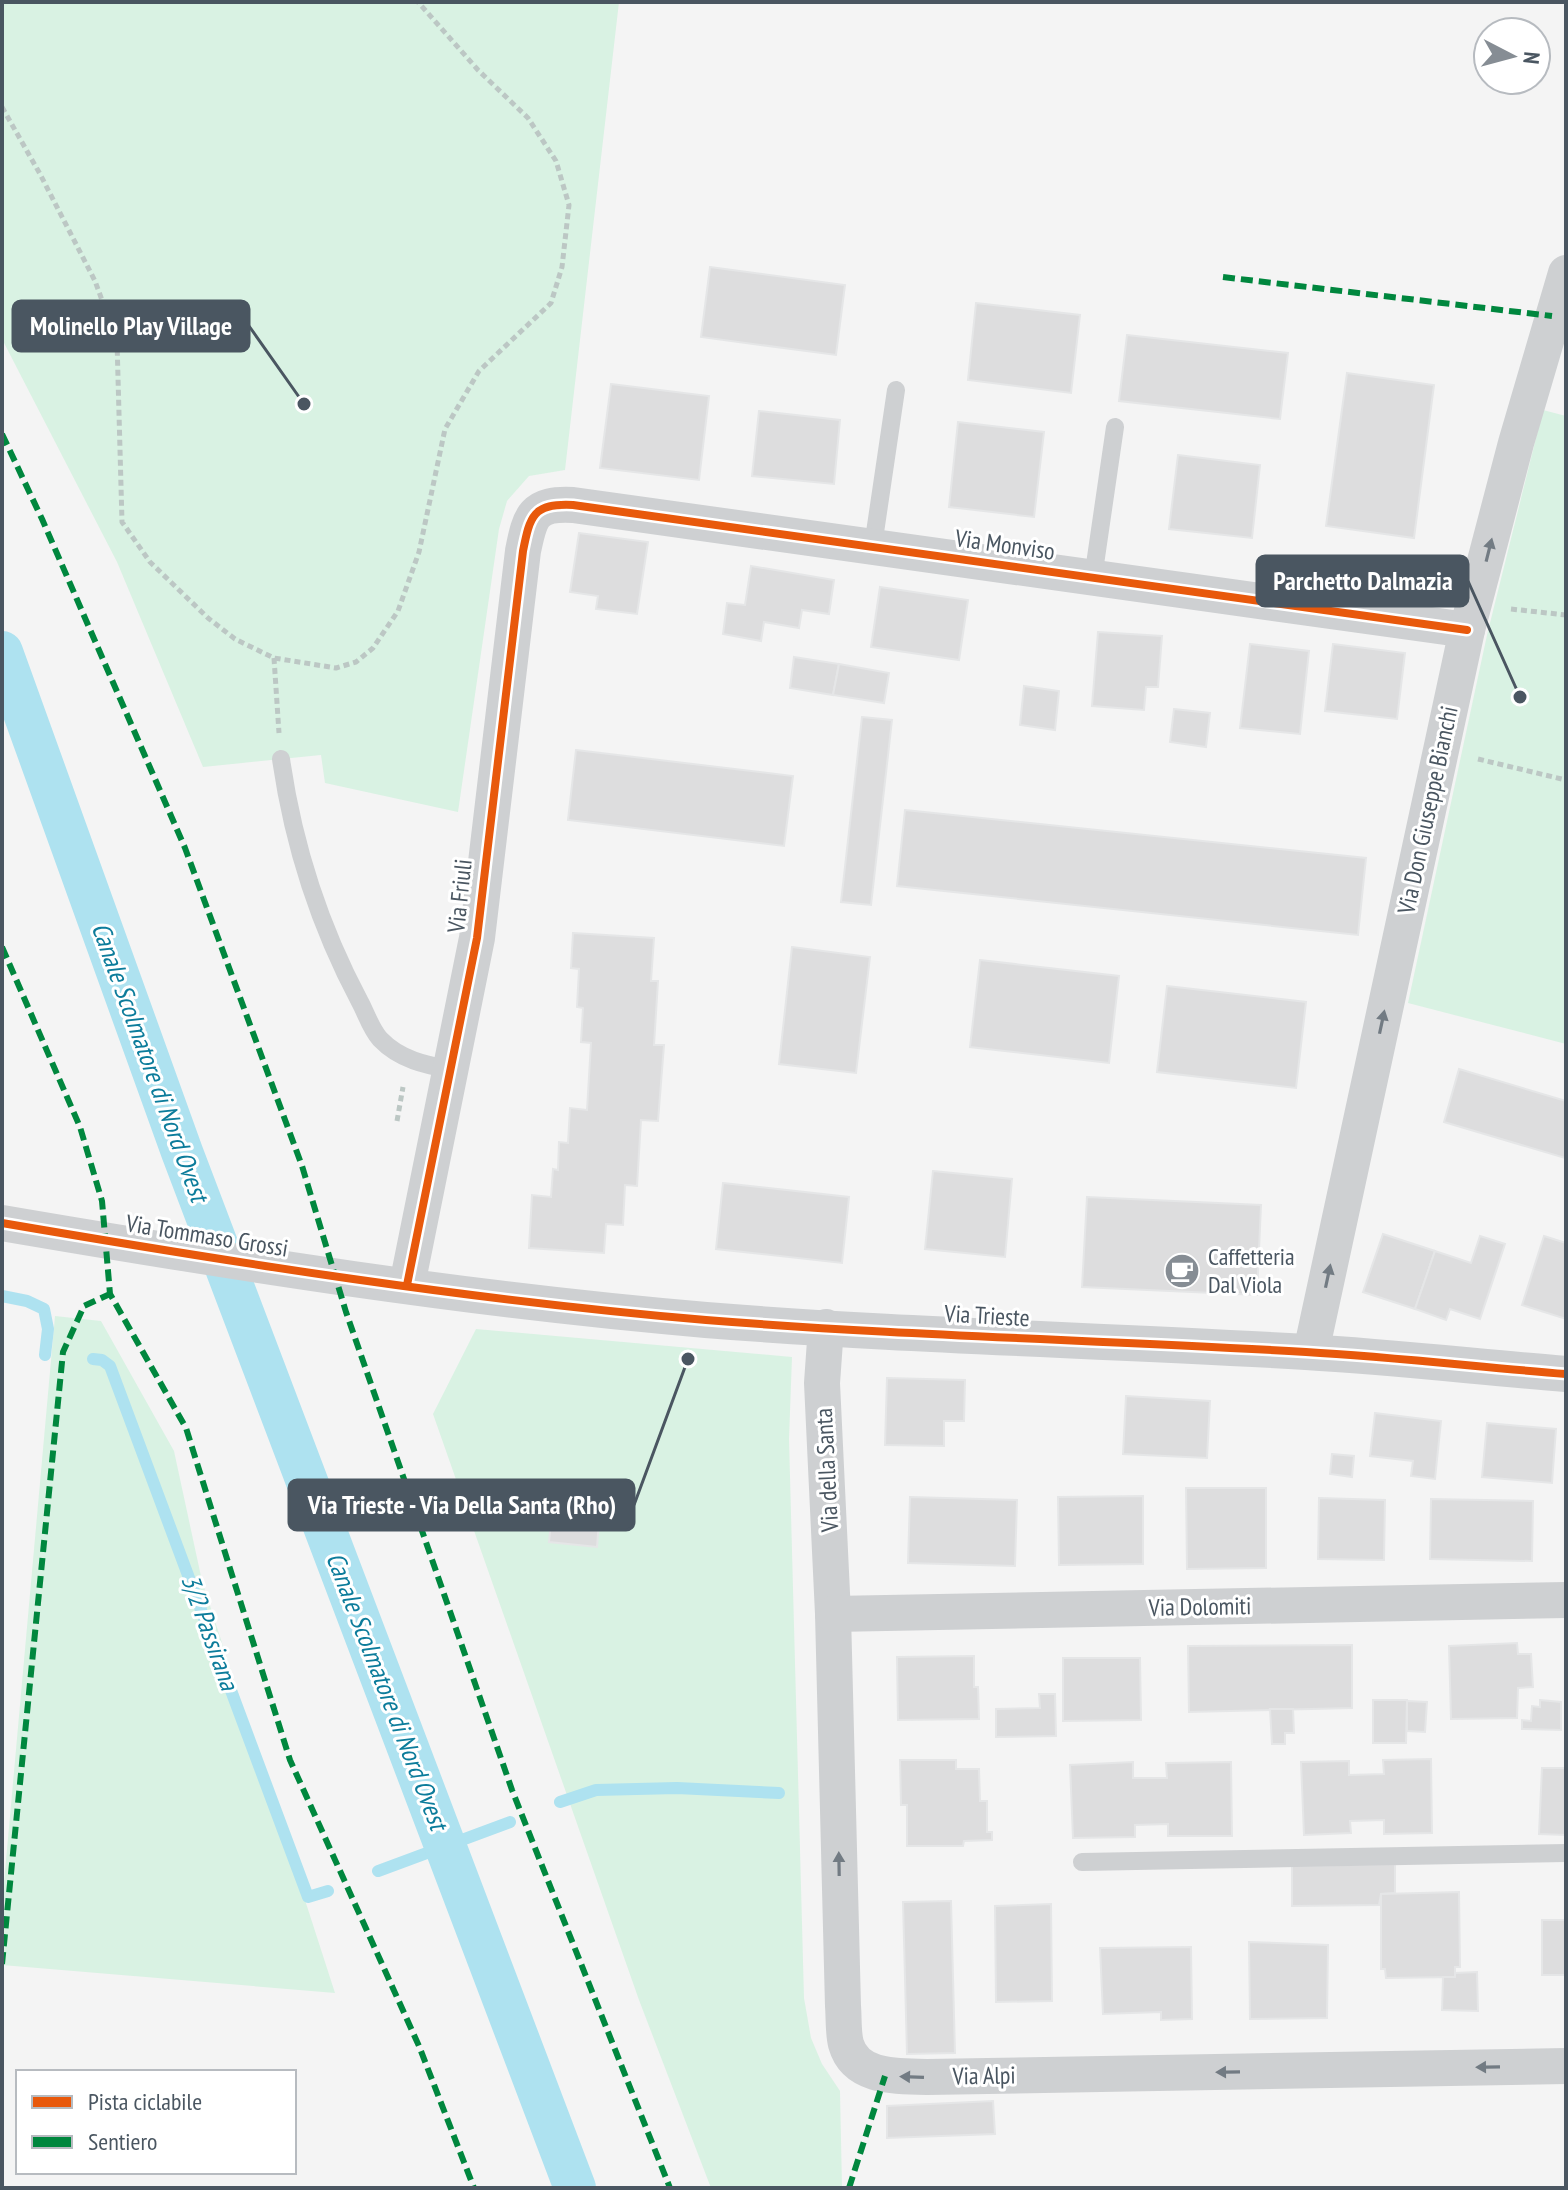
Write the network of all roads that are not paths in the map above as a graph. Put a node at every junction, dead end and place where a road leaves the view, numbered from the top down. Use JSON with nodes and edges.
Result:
{"nodes":[{"id":1,"x":1566,"y":273,"type":"edge"},
{"id":2,"x":896,"y":390,"type":"dead end"},
{"id":3,"x":1115,"y":427,"type":"dead end"},
{"id":4,"x":538,"y":511,"type":"joint"},
{"id":5,"x":873,"y":546,"type":"junction"},
{"id":6,"x":1093,"y":578,"type":"junction"},
{"id":7,"x":1472,"y":617,"type":"junction"},
{"id":8,"x":281,"y":759,"type":"road end"},
{"id":9,"x":452,"y":1070,"type":"junction"},
{"id":10,"x":2,"y":1223,"type":"edge"},
{"id":11,"x":407,"y":1285,"type":"junction"},
{"id":12,"x":826,"y":1327,"type":"junction"},
{"id":13,"x":1311,"y":1352,"type":"junction"},
{"id":14,"x":1566,"y":1374,"type":"edge"},
{"id":15,"x":1566,"y":1600,"type":"edge"},
{"id":16,"x":833,"y":1614,"type":"junction"},
{"id":17,"x":1566,"y":1853,"type":"edge"},
{"id":18,"x":1082,"y":1862,"type":"dead end"},
{"id":19,"x":1566,"y":2066,"type":"edge"}],
"edges":[{"from":7,"to":1,"type":"street","name":"Via Don Giuseppe Bianchi","one_way":true},
{"from":2,"to":5,"type":"lane"},
{"from":3,"to":6,"type":"lane"},
{"from":4,"to":5,"type":"street","name":"Via Monviso"},
{"from":4,"to":9,"type":"street","name":"Via Friuli"},
{"from":5,"to":6,"type":"street","name":"Via Monviso"},
{"from":6,"to":7,"type":"street","name":"Via Monviso"},
{"from":13,"to":7,"type":"street","name":"Via Don Giuseppe Bianchi","one_way":true},
{"from":8,"to":9,"type":"lane"},
{"from":9,"to":11,"type":"street","name":"Via Friuli"},
{"from":10,"to":11,"type":"street","name":"Via Tommaso Grossi"},
{"from":11,"to":12,"type":"street","name":"Via Trieste"},
{"from":12,"to":13,"type":"street","name":"Via Trieste"},
{"from":12,"to":16,"type":"street","name":"Via della Santa"},
{"from":13,"to":14,"type":"street","name":"Via Trieste"},
{"from":15,"to":16,"type":"street","name":"Via Dolomiti"},
{"from":19,"to":16,"type":"street","name":"Via Alpi","one_way":true},
{"from":17,"to":18,"type":"lane"}]}
